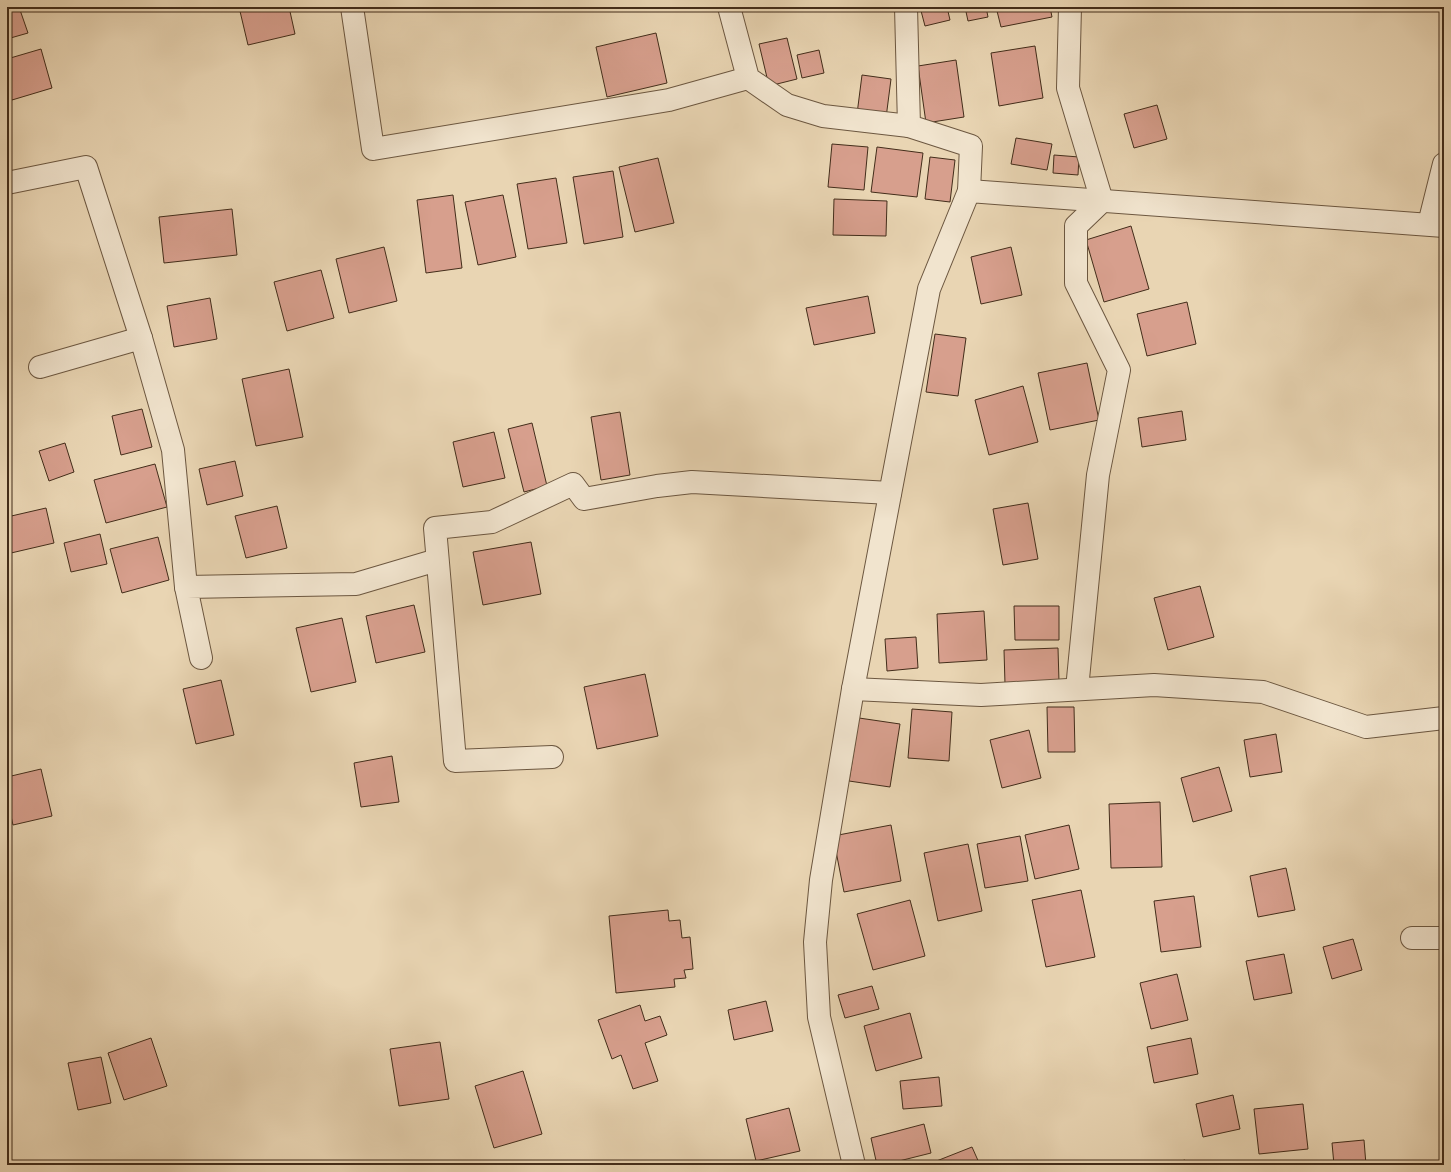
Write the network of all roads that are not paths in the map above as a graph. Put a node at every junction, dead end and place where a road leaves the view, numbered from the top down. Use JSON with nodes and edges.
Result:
{"nodes":[{"id":1,"x":352,"y":7,"type":"edge"},
{"id":2,"x":729,"y":7,"type":"edge"},
{"id":3,"x":906,"y":7,"type":"edge"},
{"id":4,"x":1070,"y":7,"type":"edge"},
{"id":5,"x":748,"y":78,"type":"junction"},
{"id":6,"x":909,"y":126,"type":"junction"},
{"id":7,"x":1444,"y":164,"type":"edge"},
{"id":8,"x":7,"y":183,"type":"edge"},
{"id":9,"x":969,"y":191,"type":"junction"},
{"id":10,"x":1102,"y":201,"type":"junction"},
{"id":11,"x":1436,"y":225,"type":"edge"},
{"id":12,"x":141,"y":338,"type":"junction"},
{"id":13,"x":40,"y":367,"type":"dead end"},
{"id":14,"x":890,"y":493,"type":"junction"},
{"id":15,"x":437,"y":560,"type":"junction"},
{"id":16,"x":186,"y":587,"type":"junction"},
{"id":17,"x":201,"y":658,"type":"dead end"},
{"id":18,"x":853,"y":689,"type":"junction"},
{"id":19,"x":1077,"y":689,"type":"junction"},
{"id":20,"x":1444,"y":718,"type":"edge"},
{"id":21,"x":552,"y":757,"type":"dead end"},
{"id":22,"x":1412,"y":938,"type":"dead end"},
{"id":23,"x":1444,"y":938,"type":"edge"},
{"id":24,"x":854,"y":1165,"type":"edge"}],
"edges":[{"from":1,"to":5,"type":"street"},
{"from":2,"to":5,"type":"street"},
{"from":3,"to":6,"type":"street"},
{"from":4,"to":10,"type":"street"},
{"from":5,"to":6,"type":"street"},
{"from":6,"to":9,"type":"street"},
{"from":7,"to":11,"type":"street"},
{"from":8,"to":12,"type":"street"},
{"from":9,"to":10,"type":"street"},
{"from":9,"to":14,"type":"street"},
{"from":10,"to":11,"type":"street"},
{"from":10,"to":19,"type":"street"},
{"from":12,"to":13,"type":"street"},
{"from":12,"to":16,"type":"street"},
{"from":14,"to":15,"type":"street"},
{"from":14,"to":18,"type":"street"},
{"from":15,"to":16,"type":"street"},
{"from":15,"to":21,"type":"street"},
{"from":16,"to":17,"type":"street"},
{"from":18,"to":19,"type":"street"},
{"from":18,"to":24,"type":"street"},
{"from":19,"to":20,"type":"street"},
{"from":22,"to":23,"type":"street"}]}
